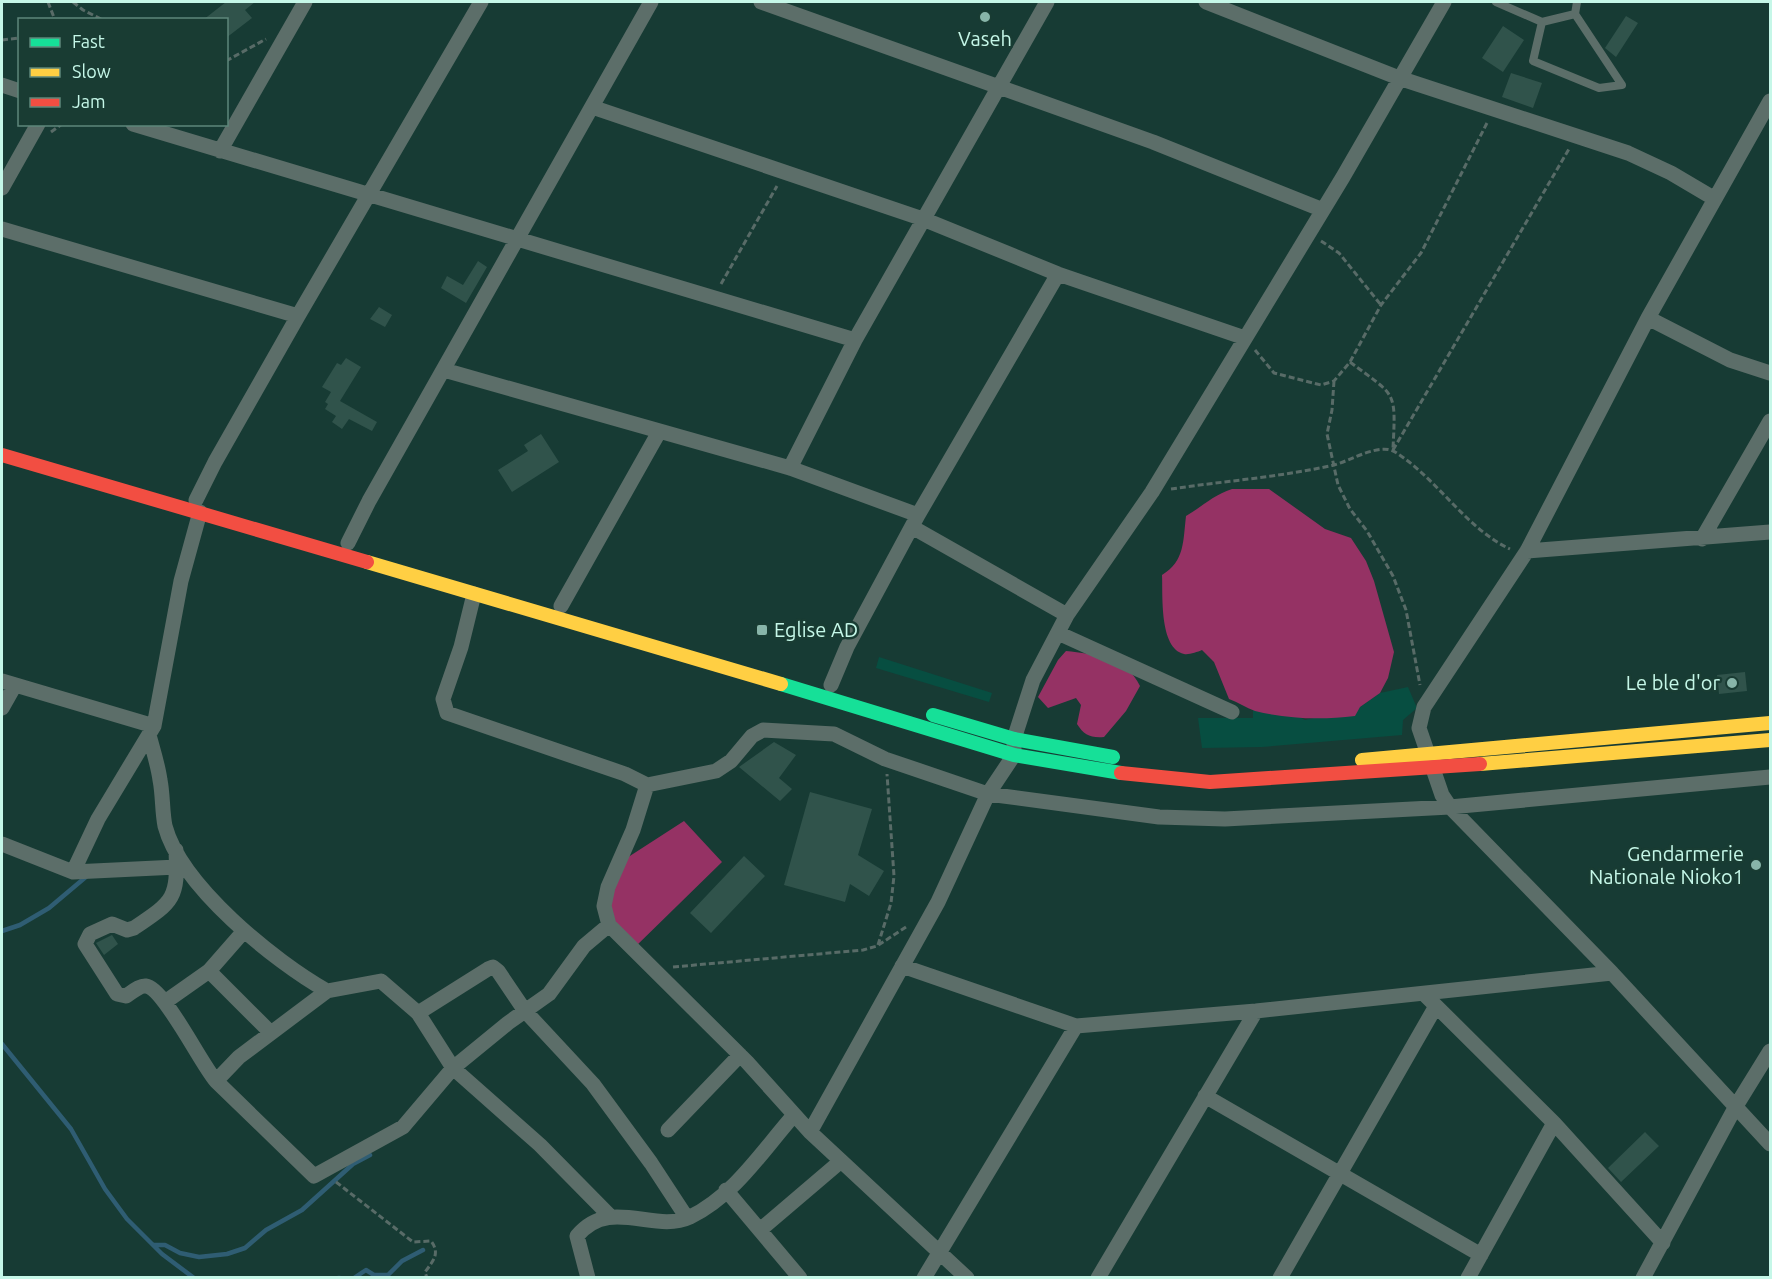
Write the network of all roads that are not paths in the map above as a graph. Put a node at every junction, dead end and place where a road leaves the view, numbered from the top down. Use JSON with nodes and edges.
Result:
{"nodes":[{"id":1,"x":305,"y":2,"type":"edge"},
{"id":2,"x":481,"y":2,"type":"edge"},
{"id":3,"x":651,"y":2,"type":"edge"},
{"id":4,"x":761,"y":2,"type":"edge"},
{"id":5,"x":1047,"y":2,"type":"edge"},
{"id":6,"x":1210,"y":2,"type":"edge"},
{"id":7,"x":1444,"y":2,"type":"edge"},
{"id":8,"x":1496,"y":2,"type":"edge"},
{"id":9,"x":1577,"y":2,"type":"edge"},
{"id":10,"x":1575,"y":14,"type":"junction"},
{"id":11,"x":1542,"y":22,"type":"junction"},
{"id":12,"x":1399,"y":78,"type":"junction"},
{"id":13,"x":2,"y":85,"type":"edge"},
{"id":14,"x":997,"y":87,"type":"junction"},
{"id":15,"x":18,"y":90,"type":"edge"},
{"id":16,"x":1770,"y":101,"type":"edge"},
{"id":17,"x":592,"y":107,"type":"junction"},
{"id":18,"x":37,"y":126,"type":"edge"},
{"id":19,"x":139,"y":126,"type":"edge"},
{"id":20,"x":220,"y":151,"type":"junction"},
{"id":21,"x":2,"y":188,"type":"edge"},
{"id":22,"x":369,"y":195,"type":"junction"},
{"id":23,"x":1715,"y":199,"type":"junction"},
{"id":24,"x":1323,"y":210,"type":"junction"},
{"id":25,"x":923,"y":219,"type":"junction"},
{"id":26,"x":2,"y":229,"type":"edge"},
{"id":27,"x":518,"y":239,"type":"junction"},
{"id":28,"x":1058,"y":274,"type":"junction"},
{"id":29,"x":298,"y":316,"type":"junction"},
{"id":30,"x":1648,"y":318,"type":"junction"},
{"id":31,"x":1245,"y":338,"type":"junction"},
{"id":32,"x":855,"y":340,"type":"junction"},
{"id":33,"x":444,"y":370,"type":"junction"},
{"id":34,"x":1770,"y":373,"type":"edge"},
{"id":35,"x":1770,"y":421,"type":"edge"},
{"id":36,"x":659,"y":432,"type":"junction"},
{"id":37,"x":2,"y":444,"type":"edge"},
{"id":38,"x":2,"y":455,"type":"edge"},
{"id":39,"x":790,"y":468,"type":"junction"},
{"id":40,"x":198,"y":506,"type":"junction"},
{"id":41,"x":915,"y":521,"type":"junction"},
{"id":42,"x":1770,"y":532,"type":"edge"},
{"id":43,"x":1702,"y":539,"type":"junction"},
{"id":44,"x":348,"y":543,"type":"junction"},
{"id":45,"x":1527,"y":551,"type":"junction"},
{"id":46,"x":474,"y":594,"type":"junction"},
{"id":47,"x":561,"y":606,"type":"junction"},
{"id":48,"x":1067,"y":615,"type":"junction"},
{"id":49,"x":1058,"y":633,"type":"junction"},
{"id":50,"x":8,"y":683,"type":"edge"},
{"id":51,"x":831,"y":685,"type":"junction"},
{"id":52,"x":888,"y":702,"type":"dead end"},
{"id":53,"x":2,"y":708,"type":"edge"},
{"id":54,"x":922,"y":712,"type":"dead end"},
{"id":55,"x":1232,"y":712,"type":"dead end"},
{"id":56,"x":1770,"y":723,"type":"edge"},
{"id":57,"x":152,"y":730,"type":"junction"},
{"id":58,"x":1014,"y":739,"type":"junction"},
{"id":59,"x":1770,"y":740,"type":"edge"},
{"id":60,"x":1428,"y":754,"type":"junction"},
{"id":61,"x":1014,"y":755,"type":"junction"},
{"id":62,"x":1433,"y":769,"type":"junction"},
{"id":63,"x":1770,"y":777,"type":"edge"},
{"id":64,"x":647,"y":785,"type":"junction"},
{"id":65,"x":988,"y":794,"type":"junction"},
{"id":66,"x":1450,"y":807,"type":"junction"},
{"id":67,"x":2,"y":844,"type":"edge"},
{"id":68,"x":176,"y":850,"type":"junction"},
{"id":69,"x":177,"y":867,"type":"junction"},
{"id":70,"x":73,"y":872,"type":"junction"},
{"id":71,"x":609,"y":925,"type":"junction"},
{"id":72,"x":244,"y":931,"type":"junction"},
{"id":73,"x":902,"y":966,"type":"junction"},
{"id":74,"x":209,"y":971,"type":"junction"},
{"id":75,"x":1612,"y":973,"type":"junction"},
{"id":76,"x":327,"y":991,"type":"junction"},
{"id":77,"x":1424,"y":993,"type":"junction"},
{"id":78,"x":165,"y":1002,"type":"junction"},
{"id":79,"x":1436,"y":1006,"type":"junction"},
{"id":80,"x":525,"y":1011,"type":"junction"},
{"id":81,"x":1256,"y":1011,"type":"junction"},
{"id":82,"x":418,"y":1013,"type":"junction"},
{"id":83,"x":1076,"y":1026,"type":"junction"},
{"id":84,"x":271,"y":1033,"type":"junction"},
{"id":85,"x":1770,"y":1051,"type":"edge"},
{"id":86,"x":740,"y":1055,"type":"junction"},
{"id":87,"x":453,"y":1068,"type":"junction"},
{"id":88,"x":216,"y":1081,"type":"junction"},
{"id":89,"x":1205,"y":1096,"type":"junction"},
{"id":90,"x":1736,"y":1106,"type":"junction"},
{"id":91,"x":794,"y":1115,"type":"junction"},
{"id":92,"x":1554,"y":1123,"type":"junction"},
{"id":93,"x":668,"y":1130,"type":"dead end"},
{"id":94,"x":810,"y":1132,"type":"junction"},
{"id":95,"x":1770,"y":1144,"type":"edge"},
{"id":96,"x":841,"y":1161,"type":"junction"},
{"id":97,"x":1339,"y":1175,"type":"junction"},
{"id":98,"x":726,"y":1190,"type":"junction"},
{"id":99,"x":610,"y":1216,"type":"junction"},
{"id":100,"x":687,"y":1218,"type":"junction"},
{"id":101,"x":760,"y":1230,"type":"junction"},
{"id":102,"x":1663,"y":1244,"type":"junction"},
{"id":103,"x":939,"y":1251,"type":"junction"},
{"id":104,"x":1481,"y":1255,"type":"junction"},
{"id":105,"x":588,"y":1278,"type":"edge"},
{"id":106,"x":800,"y":1278,"type":"edge"},
{"id":107,"x":924,"y":1278,"type":"edge"},
{"id":108,"x":967,"y":1278,"type":"edge"},
{"id":109,"x":1098,"y":1278,"type":"edge"},
{"id":110,"x":1281,"y":1278,"type":"edge"},
{"id":111,"x":1468,"y":1278,"type":"edge"},
{"id":112,"x":1643,"y":1278,"type":"edge"}],
"edges":[{"from":1,"to":20,"type":"street"},
{"from":2,"to":22,"type":"street"},
{"from":3,"to":17,"type":"street"},
{"from":4,"to":14,"type":"street"},
{"from":5,"to":14,"type":"street"},
{"from":6,"to":12,"type":"street"},
{"from":7,"to":12,"type":"street"},
{"from":8,"to":11,"type":"lane"},
{"from":9,"to":10,"type":"lane"},
{"from":10,"to":11,"type":"lane"},
{"from":10,"to":11,"type":"lane"},
{"from":12,"to":23,"type":"street"},
{"from":12,"to":24,"type":"street"},
{"from":13,"to":15,"type":"street"},
{"from":14,"to":24,"type":"street"},
{"from":14,"to":25,"type":"street"},
{"from":16,"to":23,"type":"street"},
{"from":17,"to":25,"type":"street"},
{"from":17,"to":27,"type":"street"},
{"from":18,"to":21,"type":"street"},
{"from":19,"to":20,"type":"street"},
{"from":20,"to":22,"type":"street"},
{"from":22,"to":27,"type":"street"},
{"from":22,"to":29,"type":"street"},
{"from":23,"to":30,"type":"street"},
{"from":24,"to":31,"type":"street"},
{"from":25,"to":28,"type":"street"},
{"from":25,"to":32,"type":"street"},
{"from":26,"to":29,"type":"street"},
{"from":27,"to":32,"type":"street"},
{"from":27,"to":33,"type":"street"},
{"from":28,"to":31,"type":"street"},
{"from":28,"to":41,"type":"street"},
{"from":29,"to":40,"type":"street"},
{"from":30,"to":34,"type":"street"},
{"from":30,"to":45,"type":"street"},
{"from":31,"to":48,"type":"street"},
{"from":32,"to":39,"type":"street"},
{"from":33,"to":36,"type":"street"},
{"from":33,"to":44,"type":"street"},
{"from":35,"to":43,"type":"street"},
{"from":36,"to":39,"type":"street"},
{"from":36,"to":47,"type":"street"},
{"from":37,"to":40,"type":"street"},
{"from":38,"to":40,"type":"street"},
{"from":39,"to":41,"type":"street"},
{"from":40,"to":44,"type":"street"},
{"from":40,"to":46,"type":"street"},
{"from":40,"to":57,"type":"street"},
{"from":41,"to":48,"type":"street"},
{"from":41,"to":51,"type":"street"},
{"from":42,"to":43,"type":"street"},
{"from":43,"to":45,"type":"street"},
{"from":44,"to":47,"type":"street"},
{"from":45,"to":60,"type":"street"},
{"from":46,"to":61,"type":"street"},
{"from":46,"to":64,"type":"street"},
{"from":47,"to":51,"type":"street"},
{"from":48,"to":49,"type":"street"},
{"from":49,"to":55,"type":"street"},
{"from":49,"to":58,"type":"street"},
{"from":50,"to":53,"type":"street"},
{"from":50,"to":57,"type":"street"},
{"from":51,"to":52,"type":"street"},
{"from":54,"to":58,"type":"street"},
{"from":56,"to":60,"type":"street"},
{"from":57,"to":68,"type":"street"},
{"from":57,"to":70,"type":"street"},
{"from":58,"to":60,"type":"street"},
{"from":58,"to":61,"type":"street"},
{"from":59,"to":62,"type":"street"},
{"from":60,"to":62,"type":"street"},
{"from":61,"to":62,"type":"street"},
{"from":61,"to":65,"type":"street"},
{"from":62,"to":66,"type":"street"},
{"from":63,"to":66,"type":"street"},
{"from":64,"to":65,"type":"street"},
{"from":64,"to":71,"type":"street"},
{"from":65,"to":66,"type":"street"},
{"from":65,"to":73,"type":"street"},
{"from":66,"to":75,"type":"street"},
{"from":67,"to":70,"type":"street"},
{"from":68,"to":69,"type":"street"},
{"from":68,"to":72,"type":"street"},
{"from":69,"to":70,"type":"street"},
{"from":69,"to":78,"type":"street"},
{"from":71,"to":80,"type":"street"},
{"from":71,"to":86,"type":"street"},
{"from":72,"to":74,"type":"street"},
{"from":72,"to":76,"type":"street"},
{"from":73,"to":83,"type":"street"},
{"from":73,"to":94,"type":"street"},
{"from":74,"to":78,"type":"street"},
{"from":74,"to":84,"type":"street"},
{"from":75,"to":77,"type":"street"},
{"from":75,"to":90,"type":"street"},
{"from":76,"to":82,"type":"street"},
{"from":76,"to":84,"type":"street"},
{"from":77,"to":79,"type":"street"},
{"from":77,"to":81,"type":"street"},
{"from":78,"to":88,"type":"street"},
{"from":79,"to":92,"type":"street"},
{"from":79,"to":97,"type":"street"},
{"from":80,"to":82,"type":"street"},
{"from":80,"to":87,"type":"street"},
{"from":80,"to":100,"type":"street"},
{"from":81,"to":83,"type":"street"},
{"from":81,"to":89,"type":"street"},
{"from":82,"to":87,"type":"street"},
{"from":83,"to":103,"type":"street"},
{"from":84,"to":88,"type":"street"},
{"from":85,"to":90,"type":"street"},
{"from":86,"to":91,"type":"street"},
{"from":86,"to":93,"type":"street"},
{"from":87,"to":88,"type":"street"},
{"from":87,"to":99,"type":"street"},
{"from":89,"to":97,"type":"street"},
{"from":89,"to":109,"type":"street"},
{"from":90,"to":95,"type":"street"},
{"from":90,"to":102,"type":"street"},
{"from":91,"to":94,"type":"street"},
{"from":91,"to":98,"type":"street"},
{"from":92,"to":102,"type":"street"},
{"from":92,"to":104,"type":"street"},
{"from":94,"to":96,"type":"street"},
{"from":96,"to":101,"type":"street"},
{"from":96,"to":103,"type":"street"},
{"from":97,"to":104,"type":"street"},
{"from":97,"to":110,"type":"street"},
{"from":98,"to":100,"type":"street"},
{"from":98,"to":101,"type":"street"},
{"from":99,"to":100,"type":"street"},
{"from":99,"to":105,"type":"street"},
{"from":101,"to":106,"type":"street"},
{"from":102,"to":112,"type":"street"},
{"from":103,"to":107,"type":"street"},
{"from":103,"to":108,"type":"street"},
{"from":104,"to":111,"type":"street"}]}
